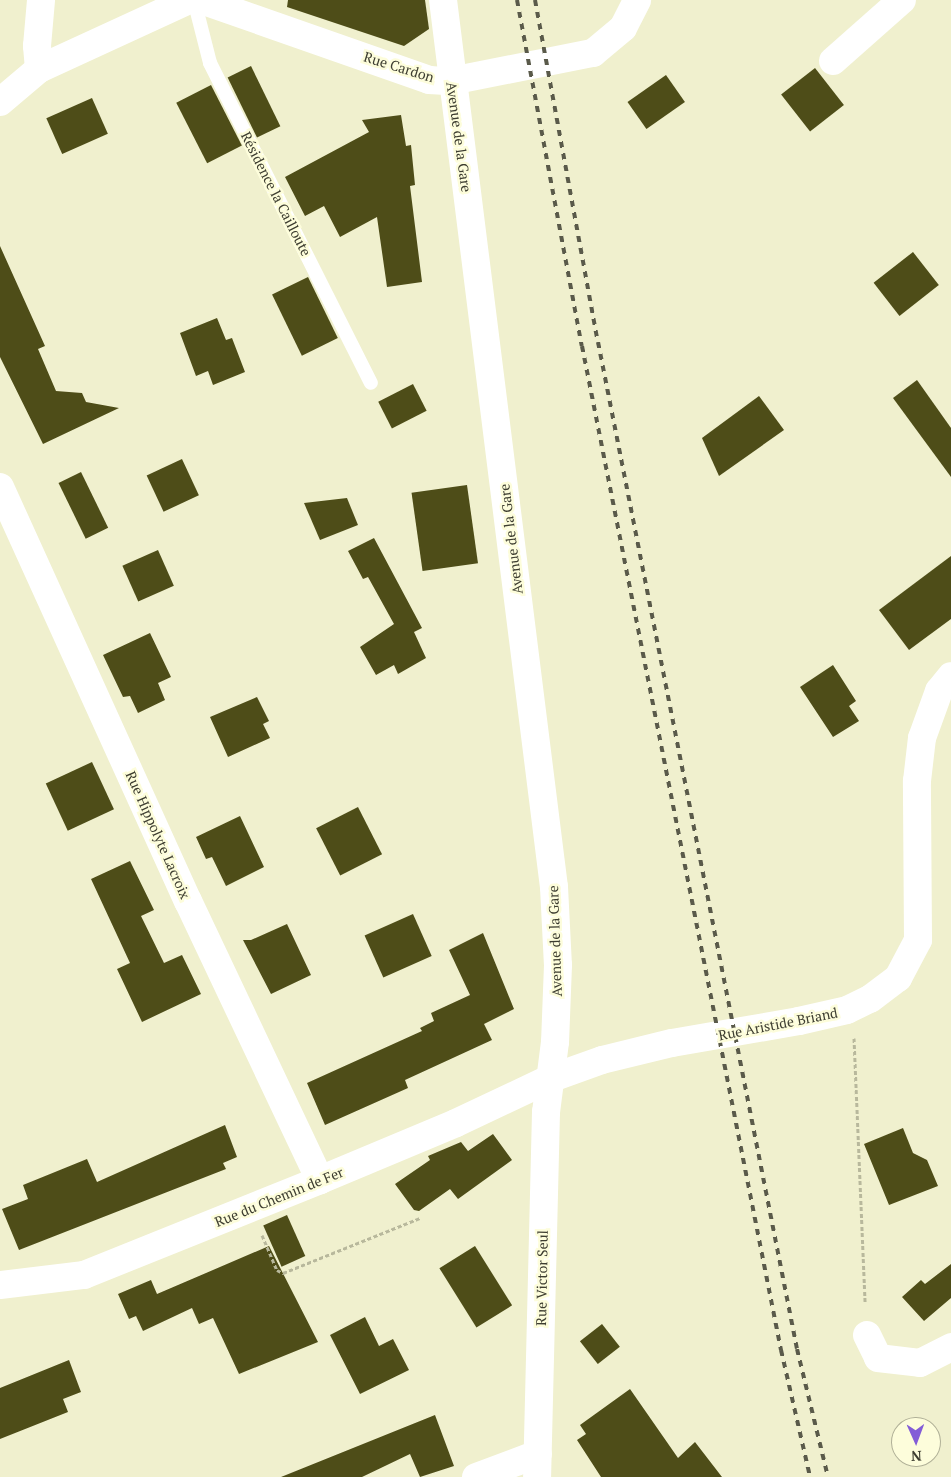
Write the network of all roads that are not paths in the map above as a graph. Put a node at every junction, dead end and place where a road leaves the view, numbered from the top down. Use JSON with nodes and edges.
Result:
{"nodes":[{"id":1,"x":41,"y":0,"type":"edge"},
{"id":2,"x":189,"y":0,"type":"edge"},
{"id":3,"x":194,"y":0,"type":"edge"},
{"id":4,"x":200,"y":0,"type":"edge"},
{"id":5,"x":443,"y":0,"type":"edge"},
{"id":6,"x":637,"y":0,"type":"edge"},
{"id":7,"x":902,"y":0,"type":"edge"},
{"id":8,"x":833,"y":61,"type":"dead end"},
{"id":9,"x":39,"y":69,"type":"junction"},
{"id":10,"x":451,"y":81,"type":"junction"},
{"id":11,"x":0,"y":102,"type":"edge"},
{"id":12,"x":372,"y":383,"type":"dead end"},
{"id":13,"x":0,"y":487,"type":"edge"},
{"id":14,"x":951,"y":676,"type":"edge"},
{"id":15,"x":549,"y":1079,"type":"junction"},
{"id":16,"x":320,"y":1180,"type":"junction"},
{"id":17,"x":0,"y":1285,"type":"edge"},
{"id":18,"x":867,"y":1335,"type":"road end"},
{"id":19,"x":951,"y":1347,"type":"edge"},
{"id":20,"x":538,"y":1466,"type":"edge"},
{"id":21,"x":476,"y":1477,"type":"edge"}],
"edges":[{"from":1,"to":9,"type":"street"},
{"from":2,"to":9,"type":"street"},
{"from":3,"to":12,"type":"lane","name":"Résidence la Cailloute"},
{"from":4,"to":10,"type":"street","name":"Rue Cardon"},
{"from":5,"to":10,"type":"street","name":"Avenue de la Gare"},
{"from":6,"to":10,"type":"street","name":"Rue Cardon"},
{"from":7,"to":8,"type":"street"},
{"from":9,"to":11,"type":"street"},
{"from":10,"to":15,"type":"street","name":"Avenue de la Gare"},
{"from":13,"to":16,"type":"street","name":"Rue Hippolyte Lacroix"},
{"from":14,"to":15,"type":"street","name":"Rue Aristide Briand"},
{"from":15,"to":16,"type":"street","name":"Rue du Chemin de Fer"},
{"from":15,"to":20,"type":"street","name":"Rue Victor Seul"},
{"from":16,"to":17,"type":"street","name":"Rue du Chemin de Fer"},
{"from":18,"to":19,"type":"street"},
{"from":20,"to":21,"type":"street"}]}
